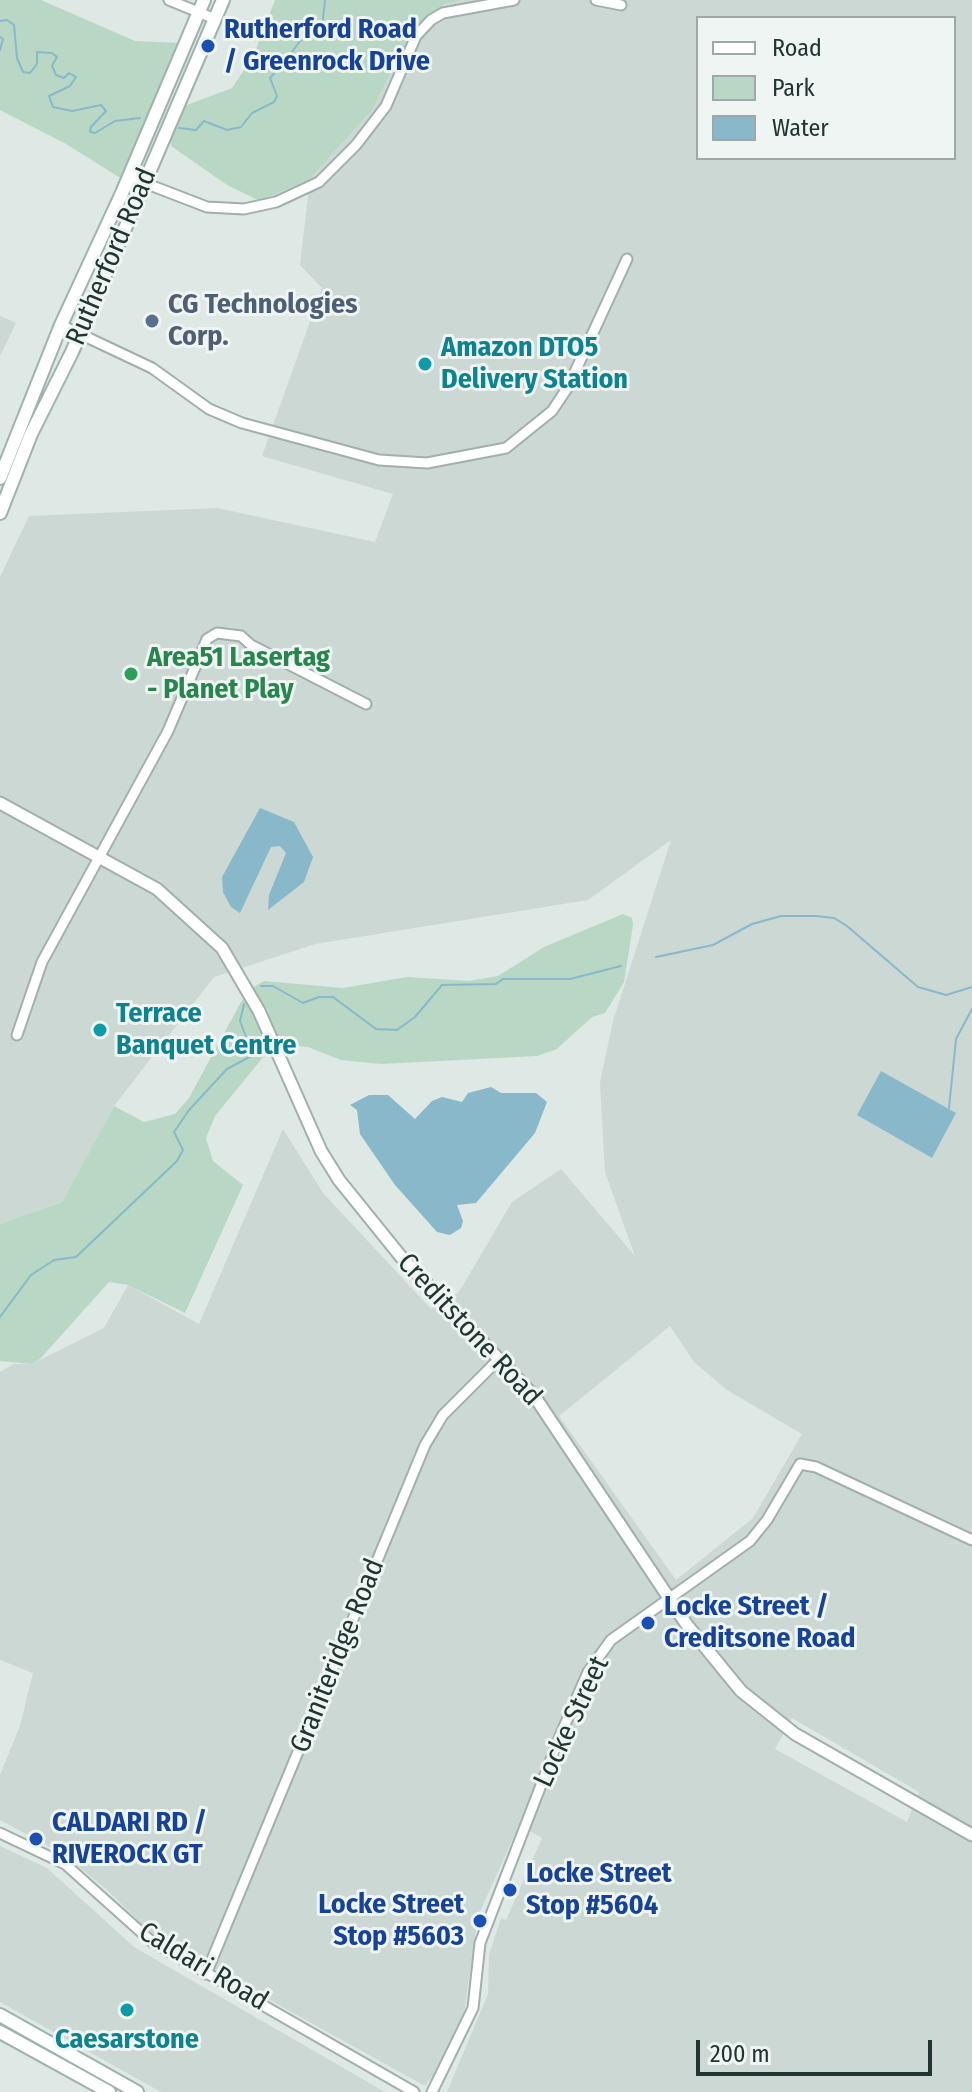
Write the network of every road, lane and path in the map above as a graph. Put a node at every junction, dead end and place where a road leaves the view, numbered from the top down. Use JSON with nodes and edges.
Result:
{"nodes":[{"id":1,"x":169,"y":0,"type":"edge"},
{"id":2,"x":514,"y":0,"type":"edge"},
{"id":3,"x":596,"y":0,"type":"edge"},
{"id":4,"x":211,"y":4,"type":"edge"},
{"id":5,"x":621,"y":5,"type":"dead end"},
{"id":6,"x":129,"y":177,"type":"junction"},
{"id":7,"x":143,"y":183,"type":"junction"},
{"id":8,"x":627,"y":259,"type":"dead end"},
{"id":9,"x":61,"y":325,"type":"junction"},
{"id":10,"x":79,"y":334,"type":"junction"},
{"id":11,"x":0,"y":478,"type":"edge"},
{"id":12,"x":0,"y":513,"type":"edge"},
{"id":13,"x":366,"y":704,"type":"dead end"},
{"id":14,"x":0,"y":803,"type":"edge"},
{"id":15,"x":101,"y":855,"type":"junction"},
{"id":16,"x":17,"y":1035,"type":"dead end"},
{"id":17,"x":500,"y":1358,"type":"junction"},
{"id":18,"x":972,"y":1540,"type":"edge"},
{"id":19,"x":669,"y":1597,"type":"junction"},
{"id":20,"x":0,"y":1833,"type":"edge"},
{"id":21,"x":972,"y":1835,"type":"edge"},
{"id":22,"x":206,"y":1974,"type":"junction"},
{"id":23,"x":0,"y":2015,"type":"edge"},
{"id":24,"x":0,"y":2032,"type":"edge"},
{"id":25,"x":109,"y":2092,"type":"edge"},
{"id":26,"x":137,"y":2092,"type":"edge"},
{"id":27,"x":414,"y":2092,"type":"edge"},
{"id":28,"x":432,"y":2092,"type":"edge"}],
"edges":[{"from":1,"to":4,"type":"street"},
{"from":2,"to":7,"type":"street"},
{"from":3,"to":5,"type":"street"},
{"from":4,"to":6,"type":"main road","name":"Rutherford Road"},
{"from":4,"to":7,"type":"main road","name":"Rutherford Road"},
{"from":6,"to":7,"type":"street"},
{"from":6,"to":9,"type":"main road","name":"Rutherford Road"},
{"from":7,"to":10,"type":"main road","name":"Rutherford Road"},
{"from":8,"to":10,"type":"street"},
{"from":9,"to":10,"type":"street"},
{"from":9,"to":11,"type":"main road","name":"Rutherford Road"},
{"from":10,"to":12,"type":"main road","name":"Rutherford Road"},
{"from":13,"to":15,"type":"street"},
{"from":14,"to":15,"type":"street","name":"Creditstone Road"},
{"from":15,"to":16,"type":"street"},
{"from":15,"to":17,"type":"street","name":"Creditstone Road"},
{"from":17,"to":19,"type":"street","name":"Creditstone Road"},
{"from":17,"to":22,"type":"street","name":"Graniteridge Road"},
{"from":18,"to":19,"type":"street","name":"Locke Street"},
{"from":19,"to":21,"type":"street","name":"Creditstone Road"},
{"from":19,"to":28,"type":"street","name":"Locke Street"},
{"from":20,"to":22,"type":"street","name":"Caldari Road"},
{"from":22,"to":27,"type":"street","name":"Caldari Road"},
{"from":23,"to":26,"type":"main road"},
{"from":24,"to":25,"type":"main road"}]}
